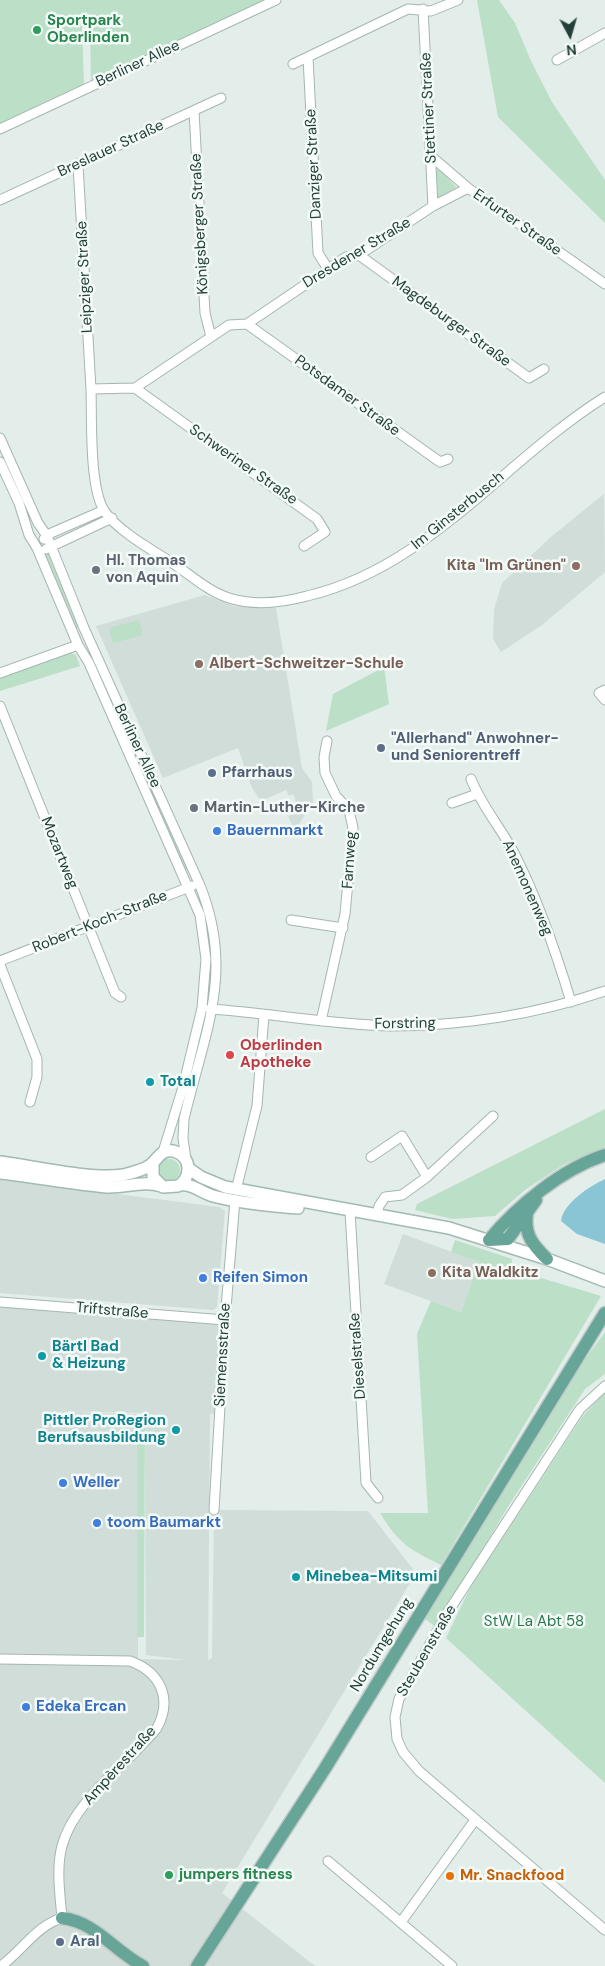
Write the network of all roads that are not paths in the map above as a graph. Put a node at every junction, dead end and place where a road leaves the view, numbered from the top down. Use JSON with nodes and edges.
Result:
{"nodes":[{"id":1,"x":276,"y":0,"type":"edge"},
{"id":2,"x":458,"y":0,"type":"edge"},
{"id":3,"x":427,"y":10,"type":"junction"},
{"id":4,"x":605,"y":33,"type":"edge"},
{"id":5,"x":308,"y":57,"type":"junction"},
{"id":6,"x":557,"y":60,"type":"dead end"},
{"id":7,"x":293,"y":64,"type":"dead end"},
{"id":8,"x":221,"y":98,"type":"dead end"},
{"id":9,"x":194,"y":111,"type":"junction"},
{"id":10,"x":0,"y":129,"type":"edge"},
{"id":11,"x":432,"y":157,"type":"junction"},
{"id":12,"x":78,"y":165,"type":"junction"},
{"id":13,"x":468,"y":188,"type":"junction"},
{"id":14,"x":0,"y":200,"type":"edge"},
{"id":15,"x":433,"y":206,"type":"junction"},
{"id":16,"x":359,"y":255,"type":"junction"},
{"id":17,"x":328,"y":269,"type":"junction"},
{"id":18,"x":605,"y":284,"type":"edge"},
{"id":19,"x":247,"y":324,"type":"junction"},
{"id":20,"x":212,"y":337,"type":"junction"},
{"id":21,"x":544,"y":369,"type":"dead end"},
{"id":22,"x":134,"y":388,"type":"junction"},
{"id":23,"x":91,"y":389,"type":"junction"},
{"id":24,"x":605,"y":397,"type":"edge"},
{"id":25,"x":0,"y":438,"type":"edge"},
{"id":26,"x":448,"y":460,"type":"dead end"},
{"id":27,"x":0,"y":462,"type":"edge"},
{"id":28,"x":104,"y":510,"type":"junction"},
{"id":29,"x":112,"y":518,"type":"junction"},
{"id":30,"x":47,"y":536,"type":"junction"},
{"id":31,"x":304,"y":546,"type":"dead end"},
{"id":32,"x":51,"y":547,"type":"junction"},
{"id":33,"x":38,"y":550,"type":"junction"},
{"id":34,"x":78,"y":645,"type":"junction"},
{"id":35,"x":0,"y":673,"type":"edge"},
{"id":36,"x":605,"y":690,"type":"edge"},
{"id":37,"x":605,"y":700,"type":"edge"},
{"id":38,"x":0,"y":706,"type":"edge"},
{"id":39,"x":327,"y":741,"type":"dead end"},
{"id":40,"x":471,"y":779,"type":"dead end"},
{"id":41,"x":477,"y":794,"type":"junction"},
{"id":42,"x":452,"y":802,"type":"dead end"},
{"id":43,"x":200,"y":883,"type":"junction"},
{"id":44,"x":188,"y":887,"type":"junction"},
{"id":45,"x":291,"y":920,"type":"dead end"},
{"id":46,"x":89,"y":927,"type":"junction"},
{"id":47,"x":343,"y":928,"type":"junction"},
{"id":48,"x":0,"y":963,"type":"edge"},
{"id":49,"x":605,"y":991,"type":"edge"},
{"id":50,"x":121,"y":997,"type":"dead end"},
{"id":51,"x":570,"y":1002,"type":"junction"},
{"id":52,"x":202,"y":1008,"type":"junction"},
{"id":53,"x":213,"y":1009,"type":"junction"},
{"id":54,"x":264,"y":1015,"type":"junction"},
{"id":55,"x":321,"y":1021,"type":"junction"},
{"id":56,"x":194,"y":1063,"type":"junction"},
{"id":57,"x":30,"y":1102,"type":"dead end"},
{"id":58,"x":493,"y":1116,"type":"dead end"},
{"id":59,"x":163,"y":1152,"type":"junction"},
{"id":60,"x":605,"y":1155,"type":"edge"},
{"id":61,"x":371,"y":1157,"type":"dead end"},
{"id":62,"x":0,"y":1162,"type":"edge"},
{"id":63,"x":152,"y":1163,"type":"junction"},
{"id":64,"x":187,"y":1164,"type":"junction"},
{"id":65,"x":0,"y":1173,"type":"edge"},
{"id":66,"x":427,"y":1177,"type":"junction"},
{"id":67,"x":552,"y":1184,"type":"junction"},
{"id":68,"x":180,"y":1185,"type":"junction"},
{"id":69,"x":161,"y":1186,"type":"junction"},
{"id":70,"x":236,"y":1195,"type":"junction"},
{"id":71,"x":350,"y":1211,"type":"junction"},
{"id":72,"x":528,"y":1211,"type":"junction"},
{"id":73,"x":377,"y":1214,"type":"junction"},
{"id":74,"x":489,"y":1240,"type":"junction"},
{"id":75,"x":547,"y":1259,"type":"junction"},
{"id":76,"x":599,"y":1279,"type":"edge"},
{"id":77,"x":0,"y":1302,"type":"edge"},
{"id":78,"x":605,"y":1313,"type":"edge"},
{"id":79,"x":224,"y":1320,"type":"junction"},
{"id":80,"x":605,"y":1386,"type":"edge"},
{"id":81,"x":378,"y":1498,"type":"dead end"},
{"id":82,"x":214,"y":1510,"type":"dead end"},
{"id":83,"x":0,"y":1659,"type":"edge"},
{"id":84,"x":475,"y":1820,"type":"junction"},
{"id":85,"x":328,"y":1861,"type":"dead end"},
{"id":86,"x":62,"y":1918,"type":"junction"},
{"id":87,"x":401,"y":1922,"type":"junction"},
{"id":88,"x":605,"y":1930,"type":"edge"},
{"id":89,"x":6,"y":1964,"type":"edge"},
{"id":90,"x":140,"y":1965,"type":"edge"},
{"id":91,"x":197,"y":1965,"type":"edge"},
{"id":92,"x":452,"y":1966,"type":"edge"}],
"edges":[{"from":1,"to":10,"type":"street","name":"Berliner Allee"},
{"from":2,"to":3,"type":"street"},
{"from":3,"to":5,"type":"street"},
{"from":3,"to":11,"type":"street","name":"Stettiner Straße"},
{"from":4,"to":6,"type":"street"},
{"from":5,"to":7,"type":"street"},
{"from":5,"to":17,"type":"street","name":"Danziger Straße"},
{"from":8,"to":9,"type":"street","name":"Breslauer Straße"},
{"from":9,"to":12,"type":"street","name":"Breslauer Straße"},
{"from":9,"to":20,"type":"street","name":"Königsberger Straße"},
{"from":11,"to":13,"type":"street","name":"Erfurter Straße"},
{"from":11,"to":15,"type":"street","name":"Stettiner Straße"},
{"from":12,"to":14,"type":"street","name":"Breslauer Straße"},
{"from":12,"to":23,"type":"street","name":"Leipziger Straße"},
{"from":13,"to":15,"type":"street","name":"Dresdener Straße"},
{"from":13,"to":18,"type":"street","name":"Erfurter Straße"},
{"from":15,"to":16,"type":"street","name":"Dresdener Straße"},
{"from":16,"to":17,"type":"street","name":"Dresdener Straße"},
{"from":16,"to":21,"type":"street","name":"Magdeburger Straße"},
{"from":17,"to":19,"type":"street","name":"Dresdener Straße"},
{"from":19,"to":20,"type":"street","name":"Dresdener Straße"},
{"from":19,"to":26,"type":"street","name":"Potsdamer Straße"},
{"from":20,"to":22,"type":"street","name":"Dresdener Straße"},
{"from":22,"to":23,"type":"street"},
{"from":22,"to":31,"type":"street","name":"Schweriner Straße"},
{"from":23,"to":28,"type":"street"},
{"from":24,"to":29,"type":"street","name":"Im Ginsterbusch"},
{"from":25,"to":30,"type":"street","name":"Berliner Allee"},
{"from":27,"to":33,"type":"street","name":"Berliner Allee"},
{"from":28,"to":29,"type":"street","name":"Im Ginsterbusch"},
{"from":28,"to":30,"type":"street"},
{"from":29,"to":32,"type":"street"},
{"from":30,"to":32,"type":"street","name":"Berliner Allee"},
{"from":30,"to":33,"type":"street"},
{"from":32,"to":33,"type":"street"},
{"from":32,"to":43,"type":"street","name":"Berliner Allee"},
{"from":33,"to":34,"type":"street","name":"Berliner Allee"},
{"from":34,"to":35,"type":"street"},
{"from":34,"to":44,"type":"street","name":"Berliner Allee"},
{"from":36,"to":37,"type":"street"},
{"from":38,"to":46,"type":"street","name":"Mozartweg"},
{"from":39,"to":47,"type":"street","name":"Farnweg"},
{"from":40,"to":41,"type":"street","name":"Anemonenweg"},
{"from":41,"to":42,"type":"street"},
{"from":41,"to":51,"type":"street","name":"Anemonenweg"},
{"from":43,"to":44,"type":"street","name":"Robert-Koch-Straße"},
{"from":43,"to":53,"type":"street","name":"Berliner Allee"},
{"from":44,"to":46,"type":"street","name":"Robert-Koch-Straße"},
{"from":44,"to":52,"type":"street","name":"Berliner Allee"},
{"from":45,"to":47,"type":"street"},
{"from":46,"to":48,"type":"street","name":"Robert-Koch-Straße"},
{"from":46,"to":50,"type":"street","name":"Mozartweg"},
{"from":47,"to":55,"type":"street","name":"Farnweg"},
{"from":48,"to":57,"type":"street"},
{"from":49,"to":51,"type":"street","name":"Forstring"},
{"from":51,"to":55,"type":"street","name":"Forstring"},
{"from":52,"to":53,"type":"street","name":"Forstring"},
{"from":52,"to":56,"type":"street","name":"Berliner Allee"},
{"from":53,"to":54,"type":"street","name":"Forstring"},
{"from":53,"to":56,"type":"street","name":"Berliner Allee"},
{"from":54,"to":55,"type":"street","name":"Forstring"},
{"from":54,"to":70,"type":"street","name":"Siemensstraße"},
{"from":56,"to":59,"type":"street","name":"Berliner Allee"},
{"from":56,"to":64,"type":"street","name":"Berliner Allee"},
{"from":58,"to":66,"type":"street"},
{"from":59,"to":63,"type":"main road"},
{"from":59,"to":64,"type":"main road"},
{"from":60,"to":67,"type":"main road"},
{"from":61,"to":66,"type":"street"},
{"from":62,"to":63,"type":"main road"},
{"from":63,"to":69,"type":"main road"},
{"from":64,"to":68,"type":"main road"},
{"from":64,"to":70,"type":"main road"},
{"from":65,"to":69,"type":"main road"},
{"from":66,"to":73,"type":"street"},
{"from":67,"to":72,"type":"main road"},
{"from":67,"to":74,"type":"main road"},
{"from":68,"to":69,"type":"main road"},
{"from":68,"to":70,"type":"main road"},
{"from":70,"to":71,"type":"main road"},
{"from":70,"to":71,"type":"main road"},
{"from":70,"to":79,"type":"street","name":"Siemensstraße"},
{"from":71,"to":73,"type":"main road"},
{"from":71,"to":81,"type":"street","name":"Dieselstraße"},
{"from":72,"to":74,"type":"main road"},
{"from":72,"to":75,"type":"main road"},
{"from":73,"to":74,"type":"main road"},
{"from":74,"to":75,"type":"main road"},
{"from":75,"to":76,"type":"main road"},
{"from":77,"to":79,"type":"street","name":"Triftstraße"},
{"from":78,"to":91,"type":"main road","name":"Nordumgehung"},
{"from":79,"to":82,"type":"street","name":"Siemensstraße"},
{"from":80,"to":84,"type":"street","name":"Steubenstraße"},
{"from":83,"to":86,"type":"street","name":"Ampèrestraße"},
{"from":84,"to":87,"type":"street"},
{"from":84,"to":88,"type":"street","name":"Steubenstraße"},
{"from":85,"to":87,"type":"street"},
{"from":86,"to":89,"type":"street"},
{"from":86,"to":90,"type":"main road"},
{"from":87,"to":92,"type":"street"}]}
